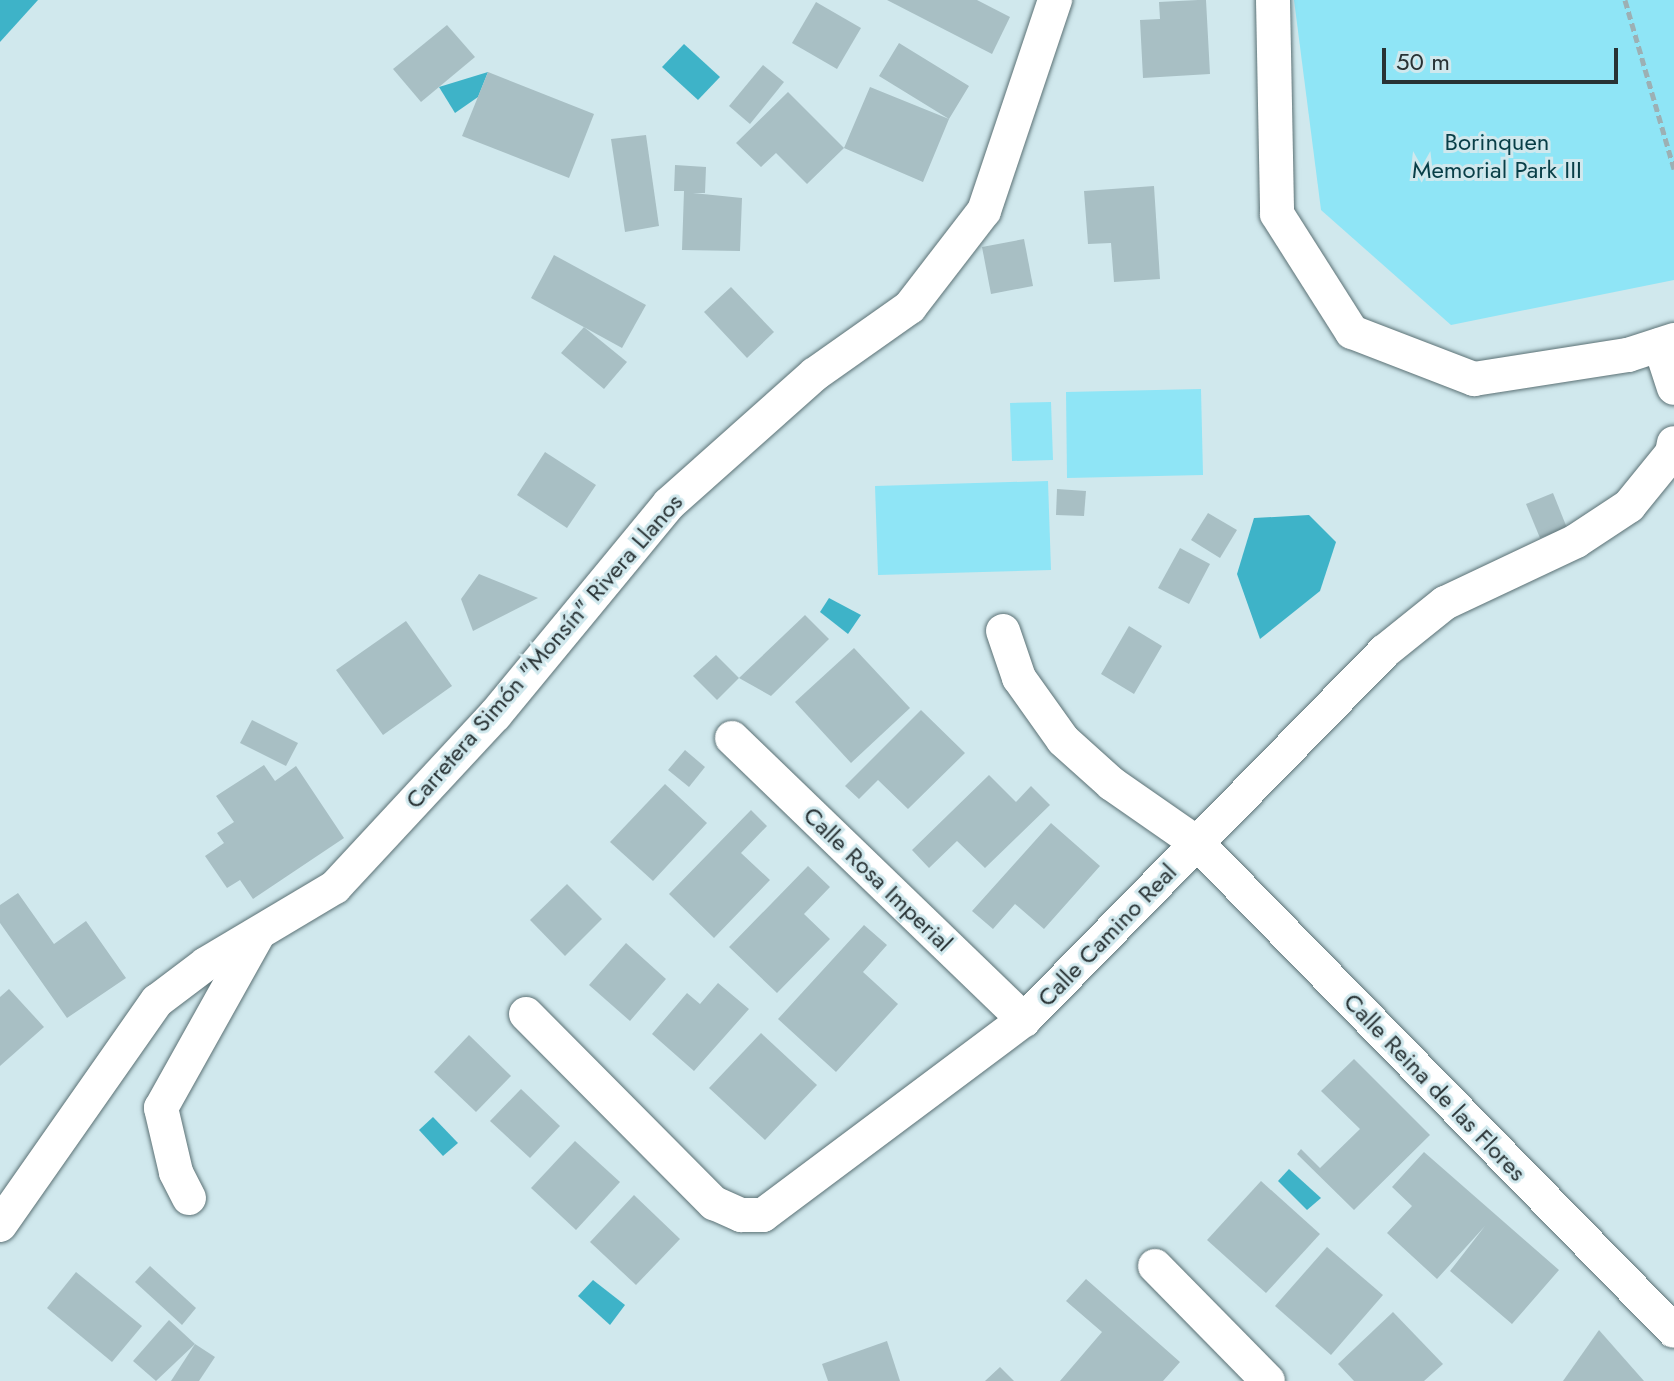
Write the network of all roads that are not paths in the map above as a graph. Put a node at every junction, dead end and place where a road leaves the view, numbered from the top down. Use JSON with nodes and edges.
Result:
{"nodes":[{"id":1,"x":1055,"y":0,"type":"edge"},
{"id":2,"x":1273,"y":0,"type":"edge"},
{"id":3,"x":1667,"y":343,"type":"edge"},
{"id":4,"x":1674,"y":388,"type":"edge"},
{"id":5,"x":1674,"y":443,"type":"edge"},
{"id":6,"x":1003,"y":631,"type":"dead end"},
{"id":7,"x":732,"y":738,"type":"dead end"},
{"id":8,"x":1197,"y":843,"type":"junction"},
{"id":9,"x":260,"y":932,"type":"junction"},
{"id":10,"x":526,"y":1014,"type":"dead end"},
{"id":11,"x":1024,"y":1020,"type":"junction"},
{"id":12,"x":189,"y":1198,"type":"dead end"},
{"id":13,"x":0,"y":1225,"type":"edge"},
{"id":14,"x":1155,"y":1266,"type":"dead end"},
{"id":15,"x":1674,"y":1331,"type":"edge"},
{"id":16,"x":1268,"y":1381,"type":"edge"}],
"edges":[{"from":1,"to":9,"type":"street","name":"Carretera Simón \"Monsín\" Rivera Llanos"},
{"from":2,"to":3,"type":"street"},
{"from":3,"to":4,"type":"street"},
{"from":5,"to":8,"type":"street","name":"Calle Camino Real"},
{"from":6,"to":8,"type":"street","name":"Calle Reina de las Flores"},
{"from":7,"to":11,"type":"street","name":"Calle Rosa Imperial"},
{"from":8,"to":11,"type":"street","name":"Calle Camino Real"},
{"from":8,"to":15,"type":"street","name":"Calle Reina de las Flores"},
{"from":9,"to":12,"type":"street"},
{"from":9,"to":13,"type":"street","name":"Carretera Simón \"Monsín\" Rivera Llanos"},
{"from":10,"to":11,"type":"street","name":"Calle Camino Real"},
{"from":14,"to":16,"type":"street"}]}
